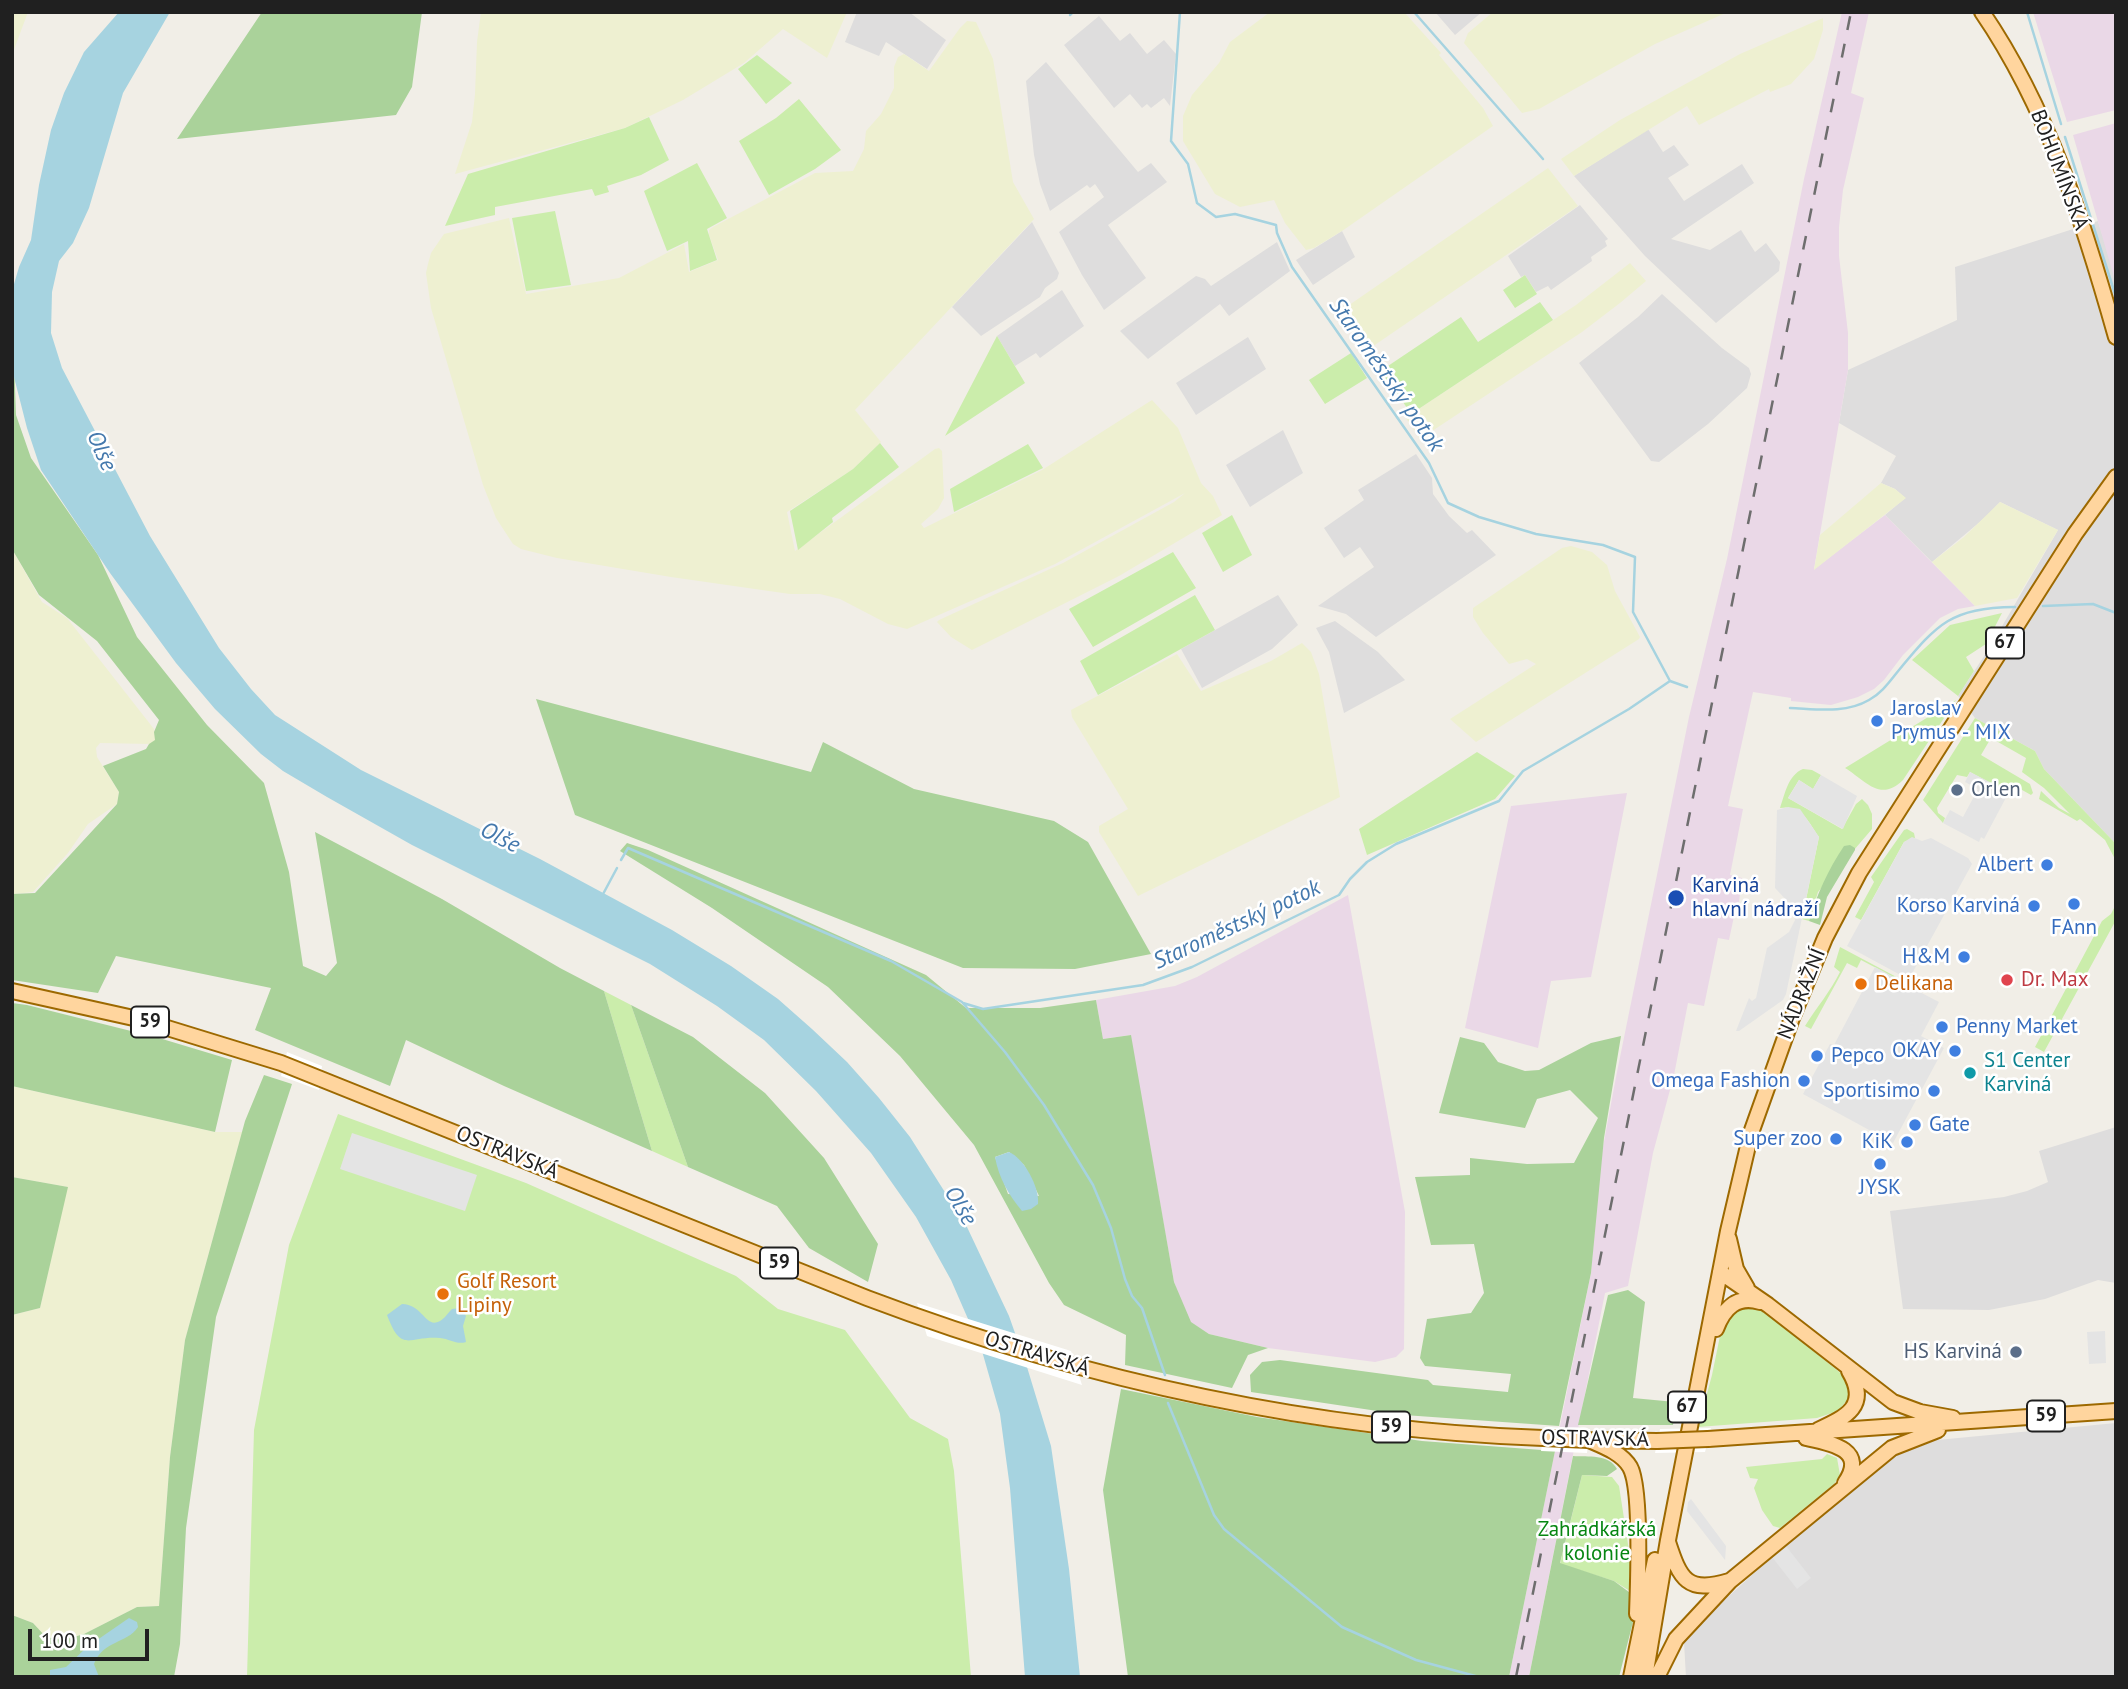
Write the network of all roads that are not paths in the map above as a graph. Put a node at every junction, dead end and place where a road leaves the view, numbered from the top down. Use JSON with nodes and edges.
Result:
{"nodes":[{"id":1,"x":1982,"y":12,"type":"edge"},
{"id":2,"x":2116,"y":337,"type":"edge"},
{"id":3,"x":2116,"y":477,"type":"edge"},
{"id":4,"x":12,"y":991,"type":"edge"},
{"id":5,"x":1728,"y":1231,"type":"junction"},
{"id":6,"x":1720,"y":1272,"type":"junction"},
{"id":7,"x":1762,"y":1301,"type":"junction"},
{"id":8,"x":1704,"y":1360,"type":"junction"},
{"id":9,"x":1846,"y":1367,"type":"junction"},
{"id":10,"x":2116,"y":1411,"type":"edge"},
{"id":11,"x":1976,"y":1422,"type":"junction"},
{"id":12,"x":1959,"y":1423,"type":"junction"},
{"id":13,"x":1810,"y":1433,"type":"junction"},
{"id":14,"x":1788,"y":1435,"type":"junction"},
{"id":15,"x":1589,"y":1440,"type":"junction"},
{"id":16,"x":1842,"y":1487,"type":"junction"},
{"id":17,"x":1663,"y":1541,"type":"junction"},
{"id":18,"x":1663,"y":1565,"type":"junction"},
{"id":19,"x":1730,"y":1581,"type":"junction"},
{"id":20,"x":1712,"y":1600,"type":"junction"},
{"id":21,"x":1635,"y":1657,"type":"junction"},
{"id":22,"x":1632,"y":1677,"type":"edge"},
{"id":23,"x":1646,"y":1677,"type":"edge"},
{"id":24,"x":1657,"y":1677,"type":"edge"}],
"edges":[{"from":1,"to":2,"type":"main road","name":"BOHUMÍNSKÁ"},
{"from":3,"to":5,"type":"main road","name":"NÁDRAŽNÍ","number":"67"},
{"from":4,"to":15,"type":"main road","name":"OSTRAVSKÁ","number":"59","bridge":true},
{"from":5,"to":6,"type":"main road","name":"NÁDRAŽNÍ","number":"67"},
{"from":5,"to":7,"type":"main road","number":"67"},
{"from":6,"to":7,"type":"main road","number":"67"},
{"from":6,"to":8,"type":"main road","name":"NÁDRAŽNÍ","number":"67"},
{"from":6,"to":17,"type":"main road","number":"67"},
{"from":7,"to":8,"type":"main road"},
{"from":7,"to":9,"type":"main road","number":"67"},
{"from":8,"to":17,"type":"main road","name":"NÁDRAŽNÍ","number":"67"},
{"from":9,"to":11,"type":"main road"},
{"from":9,"to":13,"type":"main road"},
{"from":10,"to":11,"type":"main road","name":"OSTRAVSKÁ","number":"59"},
{"from":11,"to":12,"type":"main road","name":"OSTRAVSKÁ","number":"59"},
{"from":12,"to":13,"type":"main road","name":"OSTRAVSKÁ","number":"59"},
{"from":12,"to":16,"type":"main road"},
{"from":13,"to":14,"type":"main road","name":"OSTRAVSKÁ","number":"59"},
{"from":14,"to":15,"type":"main road","name":"OSTRAVSKÁ","number":"59","bridge":true},
{"from":14,"to":16,"type":"main road"},
{"from":15,"to":21,"type":"main road"},
{"from":16,"to":19,"type":"main road"},
{"from":17,"to":18,"type":"main road","number":"67"},
{"from":17,"to":19,"type":"main road"},
{"from":17,"to":21,"type":"main road","number":"67"},
{"from":18,"to":20,"type":"main road"},
{"from":18,"to":23,"type":"main road","number":"67"},
{"from":19,"to":20,"type":"main road"},
{"from":20,"to":24,"type":"main road"},
{"from":21,"to":22,"type":"main road","number":"67"}]}
